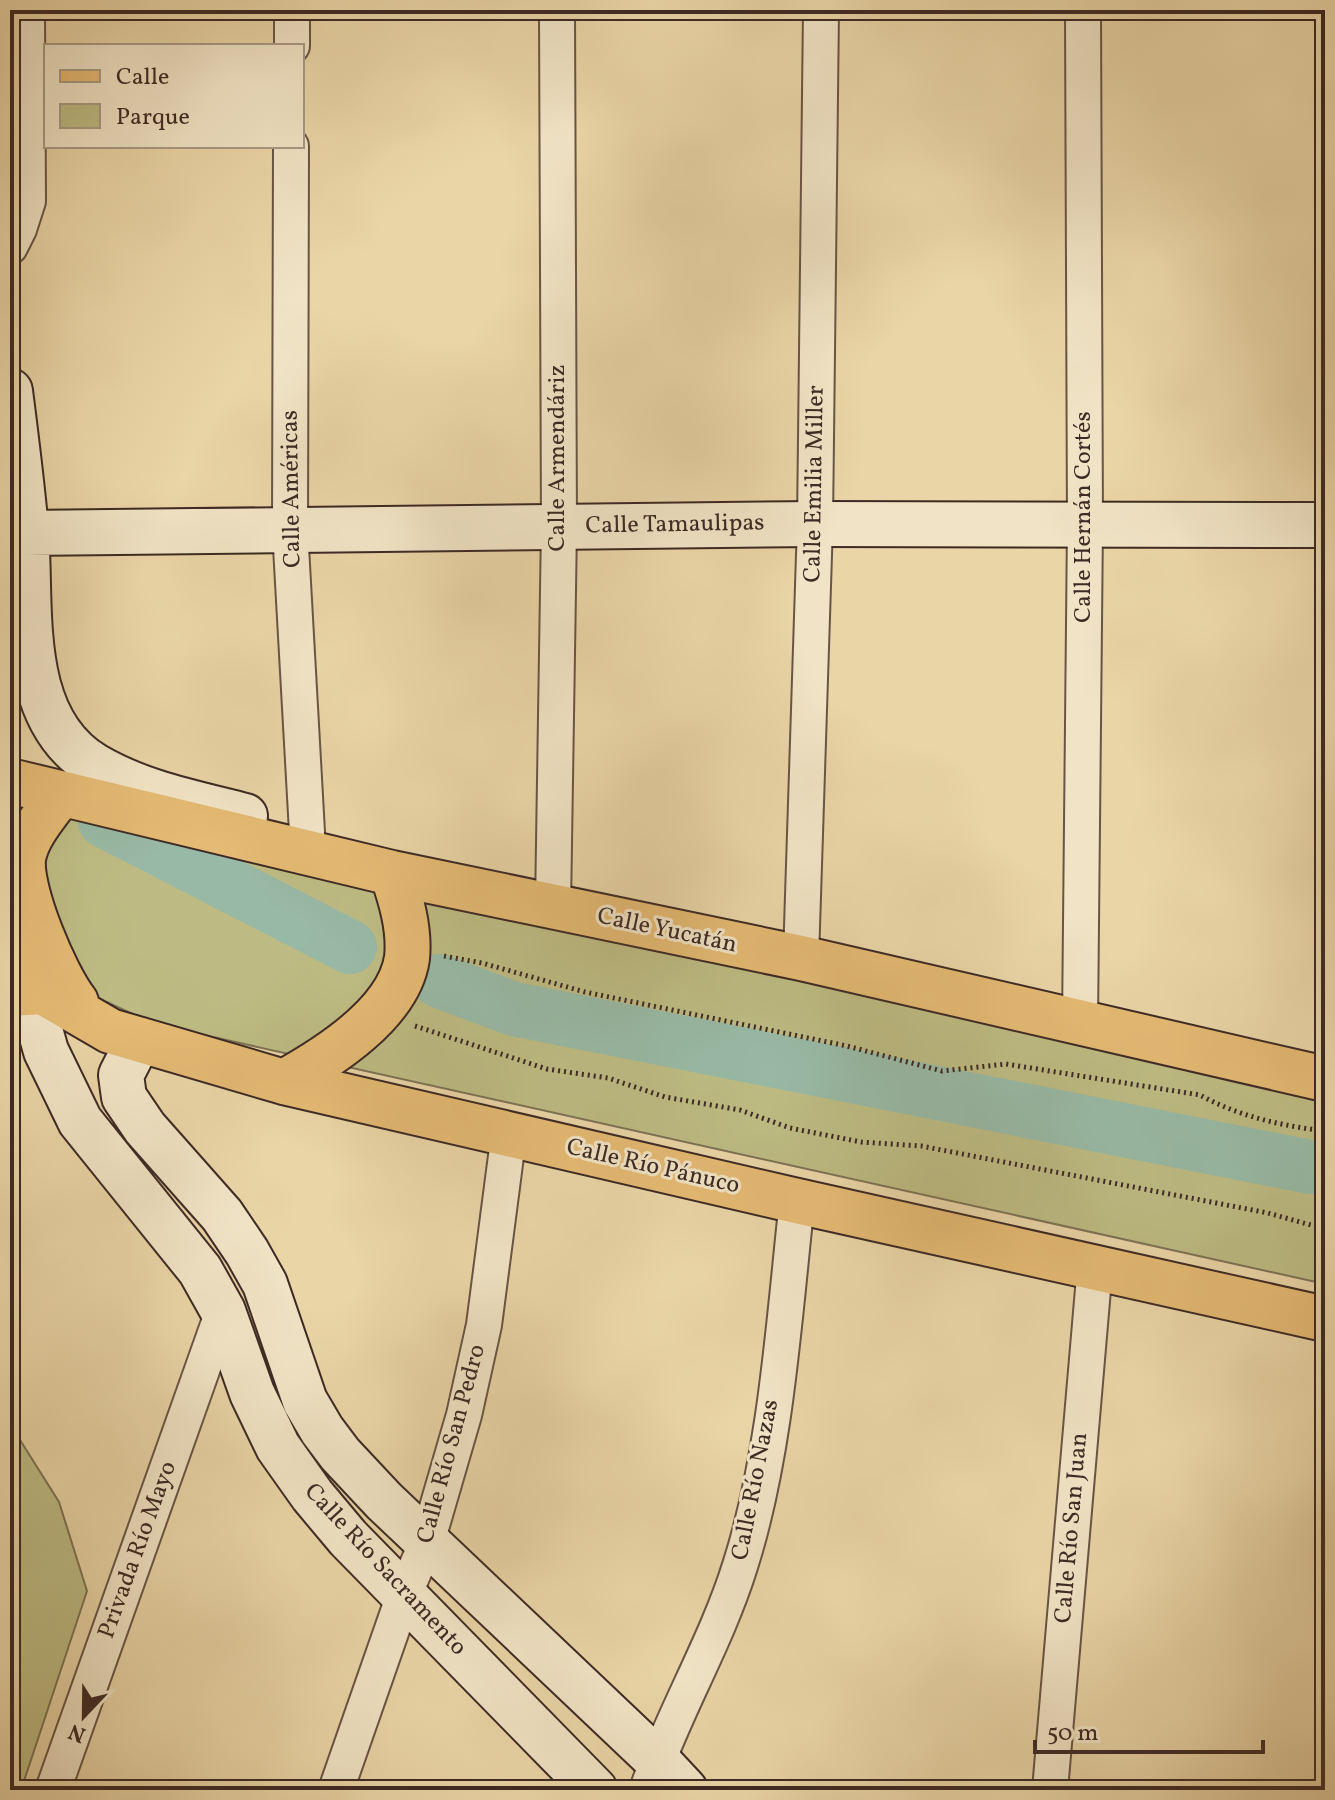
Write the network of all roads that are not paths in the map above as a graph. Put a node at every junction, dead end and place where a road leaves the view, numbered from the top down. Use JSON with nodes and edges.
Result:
{"nodes":[{"id":1,"x":27,"y":10,"type":"edge"},
{"id":2,"x":292,"y":10,"type":"edge"},
{"id":3,"x":557,"y":10,"type":"edge"},
{"id":4,"x":821,"y":10,"type":"edge"},
{"id":5,"x":1083,"y":10,"type":"edge"},
{"id":6,"x":292,"y":44,"type":"edge"},
{"id":7,"x":291,"y":148,"type":"edge"},
{"id":8,"x":10,"y":247,"type":"edge"},
{"id":9,"x":10,"y":391,"type":"edge"},
{"id":10,"x":815,"y":524,"type":"junction"},
{"id":11,"x":1085,"y":524,"type":"junction"},
{"id":12,"x":1325,"y":525,"type":"edge"},
{"id":13,"x":559,"y":527,"type":"junction"},
{"id":14,"x":290,"y":529,"type":"junction"},
{"id":15,"x":26,"y":533,"type":"junction"},
{"id":16,"x":10,"y":781,"type":"edge"},
{"id":17,"x":60,"y":795,"type":"junction"},
{"id":18,"x":307,"y":832,"type":"junction"},
{"id":19,"x":392,"y":873,"type":"junction"},
{"id":20,"x":553,"y":907,"type":"junction"},
{"id":21,"x":10,"y":952,"type":"edge"},
{"id":22,"x":801,"y":958,"type":"junction"},
{"id":23,"x":25,"y":1006,"type":"edge"},
{"id":24,"x":92,"y":1022,"type":"junction"},
{"id":25,"x":1080,"y":1024,"type":"junction"},
{"id":26,"x":139,"y":1040,"type":"junction"},
{"id":27,"x":1325,"y":1079,"type":"edge"},
{"id":28,"x":284,"y":1082,"type":"junction"},
{"id":29,"x":509,"y":1133,"type":"junction"},
{"id":30,"x":797,"y":1201,"type":"junction"},
{"id":31,"x":1095,"y":1266,"type":"junction"},
{"id":32,"x":223,"y":1311,"type":"junction"},
{"id":33,"x":1325,"y":1319,"type":"edge"},
{"id":34,"x":427,"y":1542,"type":"junction"},
{"id":35,"x":404,"y":1595,"type":"junction"},
{"id":36,"x":663,"y":1780,"type":"edge"},
{"id":37,"x":53,"y":1790,"type":"edge"},
{"id":38,"x":336,"y":1790,"type":"edge"},
{"id":39,"x":595,"y":1790,"type":"edge"},
{"id":40,"x":1050,"y":1790,"type":"edge"}],
"edges":[{"from":1,"to":8,"type":"street"},
{"from":2,"to":6,"type":"street"},
{"from":3,"to":13,"type":"street","name":"Calle Armendáriz"},
{"from":4,"to":10,"type":"street","name":"Calle Emilia Miller"},
{"from":5,"to":11,"type":"street","name":"Calle Hernán Cortés"},
{"from":7,"to":14,"type":"street","name":"Calle Américas"},
{"from":9,"to":15,"type":"street"},
{"from":10,"to":11,"type":"street","name":"Calle Tamaulipas"},
{"from":10,"to":13,"type":"street","name":"Calle Tamaulipas"},
{"from":10,"to":22,"type":"street","name":"Calle Emilia Miller"},
{"from":11,"to":12,"type":"street","name":"Calle Tamaulipas"},
{"from":11,"to":25,"type":"street","name":"Calle Hernán Cortés"},
{"from":13,"to":14,"type":"street","name":"Calle Tamaulipas"},
{"from":13,"to":20,"type":"street","name":"Calle Armendáriz"},
{"from":14,"to":15,"type":"street","name":"Calle Tamaulipas"},
{"from":14,"to":18,"type":"street","name":"Calle Américas"},
{"from":15,"to":18,"type":"street"},
{"from":16,"to":17,"type":"main road","name":"Calle Yucatán"},
{"from":17,"to":19,"type":"main road","name":"Calle Yucatán"},
{"from":17,"to":24,"type":"main road"},
{"from":18,"to":19,"type":"street"},
{"from":19,"to":20,"type":"main road","name":"Calle Yucatán"},
{"from":19,"to":28,"type":"main road"},
{"from":20,"to":22,"type":"main road","name":"Calle Yucatán"},
{"from":21,"to":23,"type":"main road","name":"Calle Río Pánuco"},
{"from":22,"to":25,"type":"main road","name":"Calle Yucatán"},
{"from":23,"to":24,"type":"main road","name":"Calle Río Pánuco"},
{"from":23,"to":32,"type":"street","name":"Calle Río Sacramento"},
{"from":24,"to":26,"type":"main road","name":"Calle Río Pánuco"},
{"from":25,"to":27,"type":"main road","name":"Calle Yucatán"},
{"from":26,"to":28,"type":"main road","name":"Calle Río Pánuco"},
{"from":26,"to":34,"type":"street","name":"Calle Río Sacramento"},
{"from":28,"to":29,"type":"main road","name":"Calle Río Pánuco"},
{"from":29,"to":30,"type":"main road","name":"Calle Río Pánuco"},
{"from":29,"to":34,"type":"street","name":"Calle Río San Pedro"},
{"from":30,"to":31,"type":"main road","name":"Calle Río Pánuco"},
{"from":30,"to":36,"type":"street","name":"Calle Río Nazas"},
{"from":31,"to":33,"type":"main road","name":"Calle Río Pánuco"},
{"from":31,"to":40,"type":"street","name":"Calle Río San Juan"},
{"from":32,"to":35,"type":"street","name":"Calle Río Sacramento"},
{"from":32,"to":37,"type":"street","name":"Privada Río Mayo"},
{"from":34,"to":35,"type":"street","name":"Calle Río San Pedro"},
{"from":34,"to":36,"type":"street","name":"Calle Río Sacramento"},
{"from":35,"to":38,"type":"street","name":"Calle Río San Pedro"},
{"from":35,"to":39,"type":"street","name":"Calle Río Sacramento"}]}
